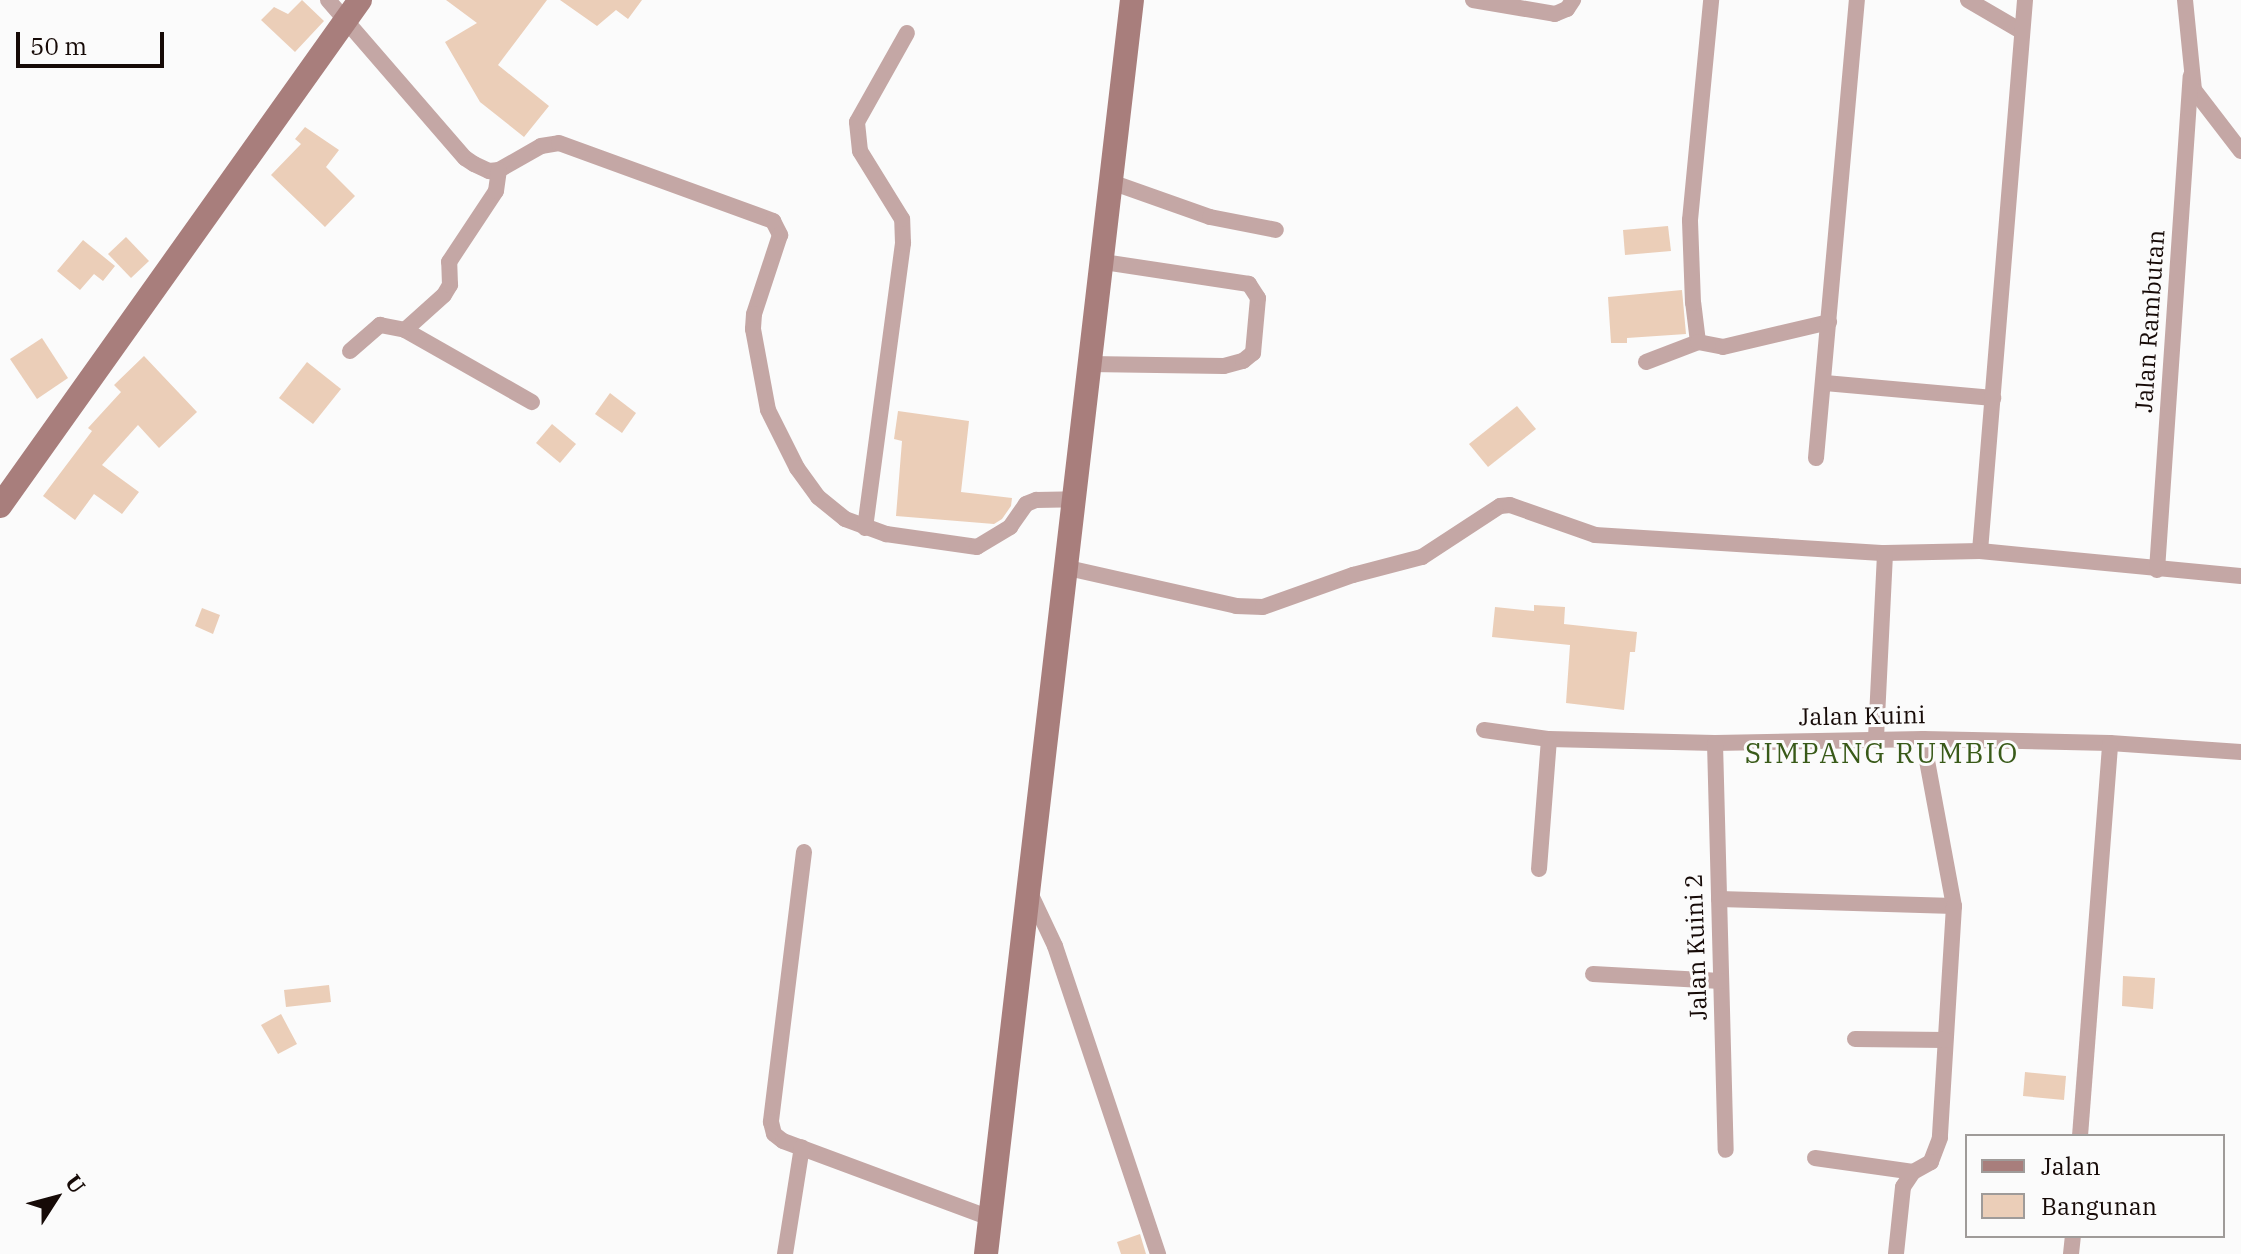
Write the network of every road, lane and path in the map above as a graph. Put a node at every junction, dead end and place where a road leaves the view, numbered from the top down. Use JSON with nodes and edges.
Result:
{"nodes":[{"id":1,"x":328,"y":0,"type":"edge"},
{"id":2,"x":360,"y":0,"type":"edge"},
{"id":3,"x":1132,"y":0,"type":"edge"},
{"id":4,"x":1473,"y":0,"type":"edge"},
{"id":5,"x":1573,"y":0,"type":"edge"},
{"id":6,"x":1711,"y":0,"type":"edge"},
{"id":7,"x":1857,"y":0,"type":"edge"},
{"id":8,"x":1968,"y":0,"type":"edge"},
{"id":9,"x":2025,"y":0,"type":"edge"},
{"id":10,"x":2185,"y":0,"type":"edge"},
{"id":11,"x":346,"y":20,"type":"junction"},
{"id":12,"x":2021,"y":31,"type":"junction"},
{"id":13,"x":907,"y":33,"type":"dead end"},
{"id":14,"x":2191,"y":76,"type":"junction"},
{"id":15,"x":2241,"y":151,"type":"edge"},
{"id":16,"x":499,"y":170,"type":"junction"},
{"id":17,"x":1111,"y":182,"type":"junction"},
{"id":18,"x":1276,"y":230,"type":"dead end"},
{"id":19,"x":1103,"y":262,"type":"junction"},
{"id":20,"x":1829,"y":322,"type":"junction"},
{"id":21,"x":405,"y":330,"type":"junction"},
{"id":22,"x":1698,"y":342,"type":"junction"},
{"id":23,"x":350,"y":351,"type":"dead end"},
{"id":24,"x":1646,"y":362,"type":"dead end"},
{"id":25,"x":1089,"y":364,"type":"junction"},
{"id":26,"x":1825,"y":383,"type":"junction"},
{"id":27,"x":1993,"y":398,"type":"junction"},
{"id":28,"x":532,"y":402,"type":"dead end"},
{"id":29,"x":1816,"y":458,"type":"dead end"},
{"id":30,"x":1075,"y":499,"type":"junction"},
{"id":31,"x":0,"y":506,"type":"edge"},
{"id":32,"x":865,"y":528,"type":"junction"},
{"id":33,"x":1980,"y":551,"type":"junction"},
{"id":34,"x":1885,"y":553,"type":"junction"},
{"id":35,"x":1068,"y":568,"type":"junction"},
{"id":36,"x":2157,"y":570,"type":"junction"},
{"id":37,"x":2241,"y":576,"type":"edge"},
{"id":38,"x":1484,"y":730,"type":"dead end"},
{"id":39,"x":1876,"y":738,"type":"junction"},
{"id":40,"x":1549,"y":739,"type":"junction"},
{"id":41,"x":1923,"y":739,"type":"junction"},
{"id":42,"x":1715,"y":743,"type":"junction"},
{"id":43,"x":2110,"y":743,"type":"junction"},
{"id":44,"x":2241,"y":752,"type":"edge"},
{"id":45,"x":804,"y":852,"type":"dead end"},
{"id":46,"x":1539,"y":869,"type":"dead end"},
{"id":47,"x":1027,"y":886,"type":"junction"},
{"id":48,"x":1719,"y":899,"type":"junction"},
{"id":49,"x":1954,"y":906,"type":"junction"},
{"id":50,"x":1593,"y":974,"type":"dead end"},
{"id":51,"x":1721,"y":981,"type":"junction"},
{"id":52,"x":1855,"y":1039,"type":"dead end"},
{"id":53,"x":1945,"y":1040,"type":"junction"},
{"id":54,"x":2080,"y":1134,"type":"edge"},
{"id":55,"x":802,"y":1147,"type":"junction"},
{"id":56,"x":1726,"y":1150,"type":"dead end"},
{"id":57,"x":1815,"y":1158,"type":"dead end"},
{"id":58,"x":1913,"y":1172,"type":"junction"},
{"id":59,"x":990,"y":1218,"type":"junction"},
{"id":60,"x":785,"y":1254,"type":"edge"},
{"id":61,"x":986,"y":1254,"type":"edge"},
{"id":62,"x":1158,"y":1254,"type":"edge"},
{"id":63,"x":1896,"y":1254,"type":"edge"}],
"edges":[{"from":1,"to":11,"type":"street"},
{"from":2,"to":11,"type":"street"},
{"from":3,"to":17,"type":"street"},
{"from":4,"to":5,"type":"street"},
{"from":6,"to":22,"type":"street"},
{"from":7,"to":20,"type":"street"},
{"from":8,"to":12,"type":"street"},
{"from":9,"to":12,"type":"street"},
{"from":10,"to":14,"type":"street"},
{"from":11,"to":16,"type":"street"},
{"from":11,"to":31,"type":"street"},
{"from":12,"to":27,"type":"street"},
{"from":13,"to":32,"type":"street"},
{"from":14,"to":15,"type":"street"},
{"from":14,"to":36,"type":"street","name":"Jalan Rambutan"},
{"from":16,"to":21,"type":"street"},
{"from":16,"to":32,"type":"street"},
{"from":17,"to":18,"type":"street"},
{"from":17,"to":19,"type":"street"},
{"from":19,"to":25,"type":"street"},
{"from":19,"to":25,"type":"street"},
{"from":20,"to":22,"type":"street"},
{"from":20,"to":26,"type":"street"},
{"from":21,"to":23,"type":"street"},
{"from":21,"to":28,"type":"street"},
{"from":22,"to":24,"type":"street"},
{"from":25,"to":30,"type":"street"},
{"from":26,"to":27,"type":"street"},
{"from":26,"to":29,"type":"street"},
{"from":27,"to":33,"type":"street"},
{"from":30,"to":32,"type":"street"},
{"from":30,"to":35,"type":"street"},
{"from":33,"to":34,"type":"street"},
{"from":33,"to":36,"type":"street"},
{"from":34,"to":35,"type":"street"},
{"from":34,"to":39,"type":"street"},
{"from":35,"to":47,"type":"street"},
{"from":36,"to":37,"type":"street"},
{"from":38,"to":40,"type":"street","name":"Jalan Kuini"},
{"from":39,"to":41,"type":"street","name":"Jalan Kuini"},
{"from":39,"to":42,"type":"street","name":"Jalan Kuini"},
{"from":40,"to":42,"type":"street","name":"Jalan Kuini"},
{"from":40,"to":46,"type":"street"},
{"from":41,"to":43,"type":"street","name":"Jalan Kuini"},
{"from":41,"to":49,"type":"street"},
{"from":42,"to":48,"type":"street","name":"Jalan Kuini 2"},
{"from":43,"to":44,"type":"street","name":"Jalan Kuini"},
{"from":43,"to":54,"type":"street"},
{"from":45,"to":55,"type":"street"},
{"from":47,"to":59,"type":"street"},
{"from":47,"to":62,"type":"street"},
{"from":48,"to":49,"type":"street"},
{"from":48,"to":51,"type":"street","name":"Jalan Kuini 2"},
{"from":49,"to":53,"type":"street"},
{"from":50,"to":51,"type":"street"},
{"from":51,"to":56,"type":"street","name":"Jalan Kuini 2"},
{"from":52,"to":53,"type":"street"},
{"from":53,"to":58,"type":"street"},
{"from":55,"to":59,"type":"street"},
{"from":55,"to":60,"type":"street"},
{"from":57,"to":58,"type":"street"},
{"from":58,"to":63,"type":"street"},
{"from":59,"to":61,"type":"street"}]}
